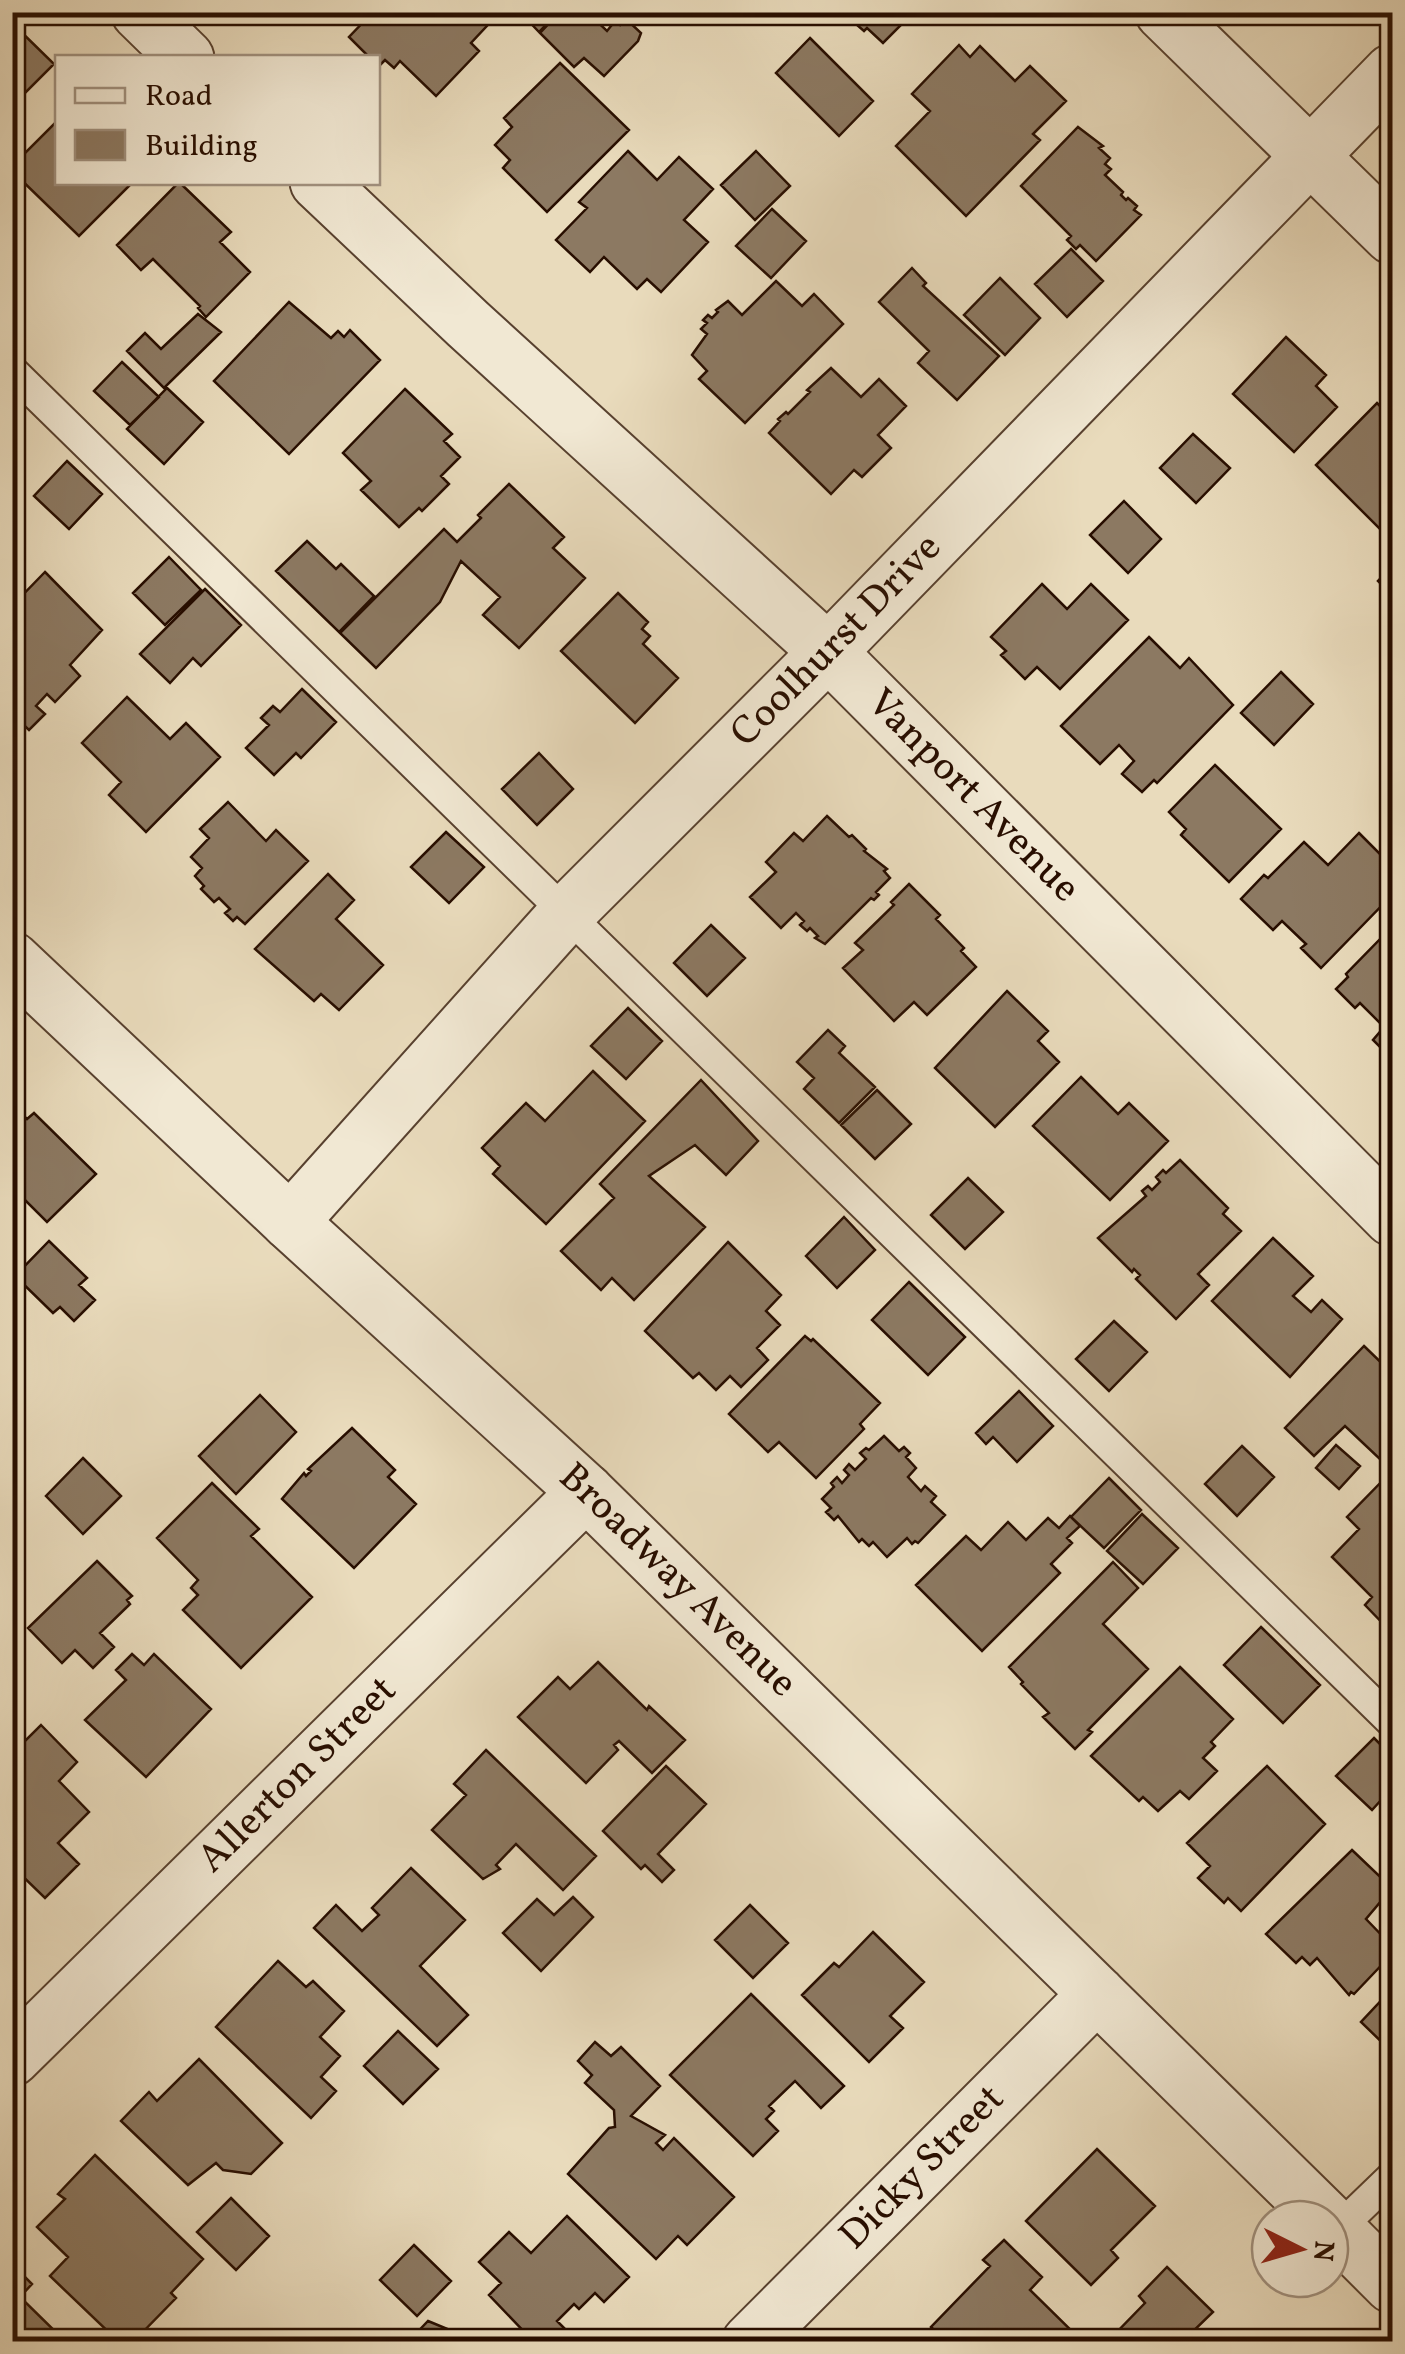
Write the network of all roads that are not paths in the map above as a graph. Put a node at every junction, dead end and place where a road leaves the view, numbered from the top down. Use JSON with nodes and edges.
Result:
{"nodes":[{"id":1,"x":139,"y":12,"type":"edge"},
{"id":2,"x":1163,"y":12,"type":"edge"},
{"id":3,"x":183,"y":55,"type":"edge"},
{"id":4,"x":1392,"y":72,"type":"edge"},
{"id":5,"x":1310,"y":155,"type":"junction"},
{"id":6,"x":321,"y":185,"type":"edge"},
{"id":7,"x":1392,"y":236,"type":"edge"},
{"id":8,"x":12,"y":371,"type":"edge"},
{"id":9,"x":828,"y":652,"type":"junction"},
{"id":10,"x":566,"y":914,"type":"junction"},
{"id":11,"x":12,"y":960,"type":"edge"},
{"id":12,"x":1392,"y":1218,"type":"edge"},
{"id":13,"x":290,"y":1222,"type":"junction"},
{"id":14,"x":586,"y":1492,"type":"junction"},
{"id":15,"x":1392,"y":1722,"type":"edge"},
{"id":16,"x":1097,"y":1994,"type":"junction"},
{"id":17,"x":12,"y":2058,"type":"edge"},
{"id":18,"x":1392,"y":2177,"type":"edge"},
{"id":19,"x":1306,"y":2199,"type":"edge"},
{"id":20,"x":1350,"y":2209,"type":"edge"},
{"id":21,"x":1350,"y":2243,"type":"edge"},
{"id":22,"x":1392,"y":2284,"type":"edge"},
{"id":23,"x":750,"y":2342,"type":"edge"}],
"edges":[{"from":1,"to":3,"type":"street"},
{"from":2,"to":5,"type":"street"},
{"from":4,"to":5,"type":"street","name":"Coolhurst Drive"},
{"from":5,"to":7,"type":"street"},
{"from":5,"to":9,"type":"street","name":"Coolhurst Drive"},
{"from":6,"to":9,"type":"street","name":"Vanport Avenue"},
{"from":8,"to":10,"type":"lane"},
{"from":9,"to":10,"type":"street","name":"Coolhurst Drive"},
{"from":9,"to":12,"type":"street","name":"Vanport Avenue"},
{"from":10,"to":13,"type":"street","name":"Coolhurst Drive"},
{"from":10,"to":15,"type":"lane"},
{"from":11,"to":13,"type":"street","name":"Broadway Avenue"},
{"from":13,"to":14,"type":"street","name":"Broadway Avenue"},
{"from":14,"to":16,"type":"street","name":"Broadway Avenue"},
{"from":14,"to":17,"type":"street","name":"Allerton Street"},
{"from":16,"to":19,"type":"street","name":"Broadway Avenue"},
{"from":16,"to":23,"type":"street","name":"Dicky Street"},
{"from":18,"to":20,"type":"lane"},
{"from":21,"to":22,"type":"street","name":"Broadway Avenue"}]}
